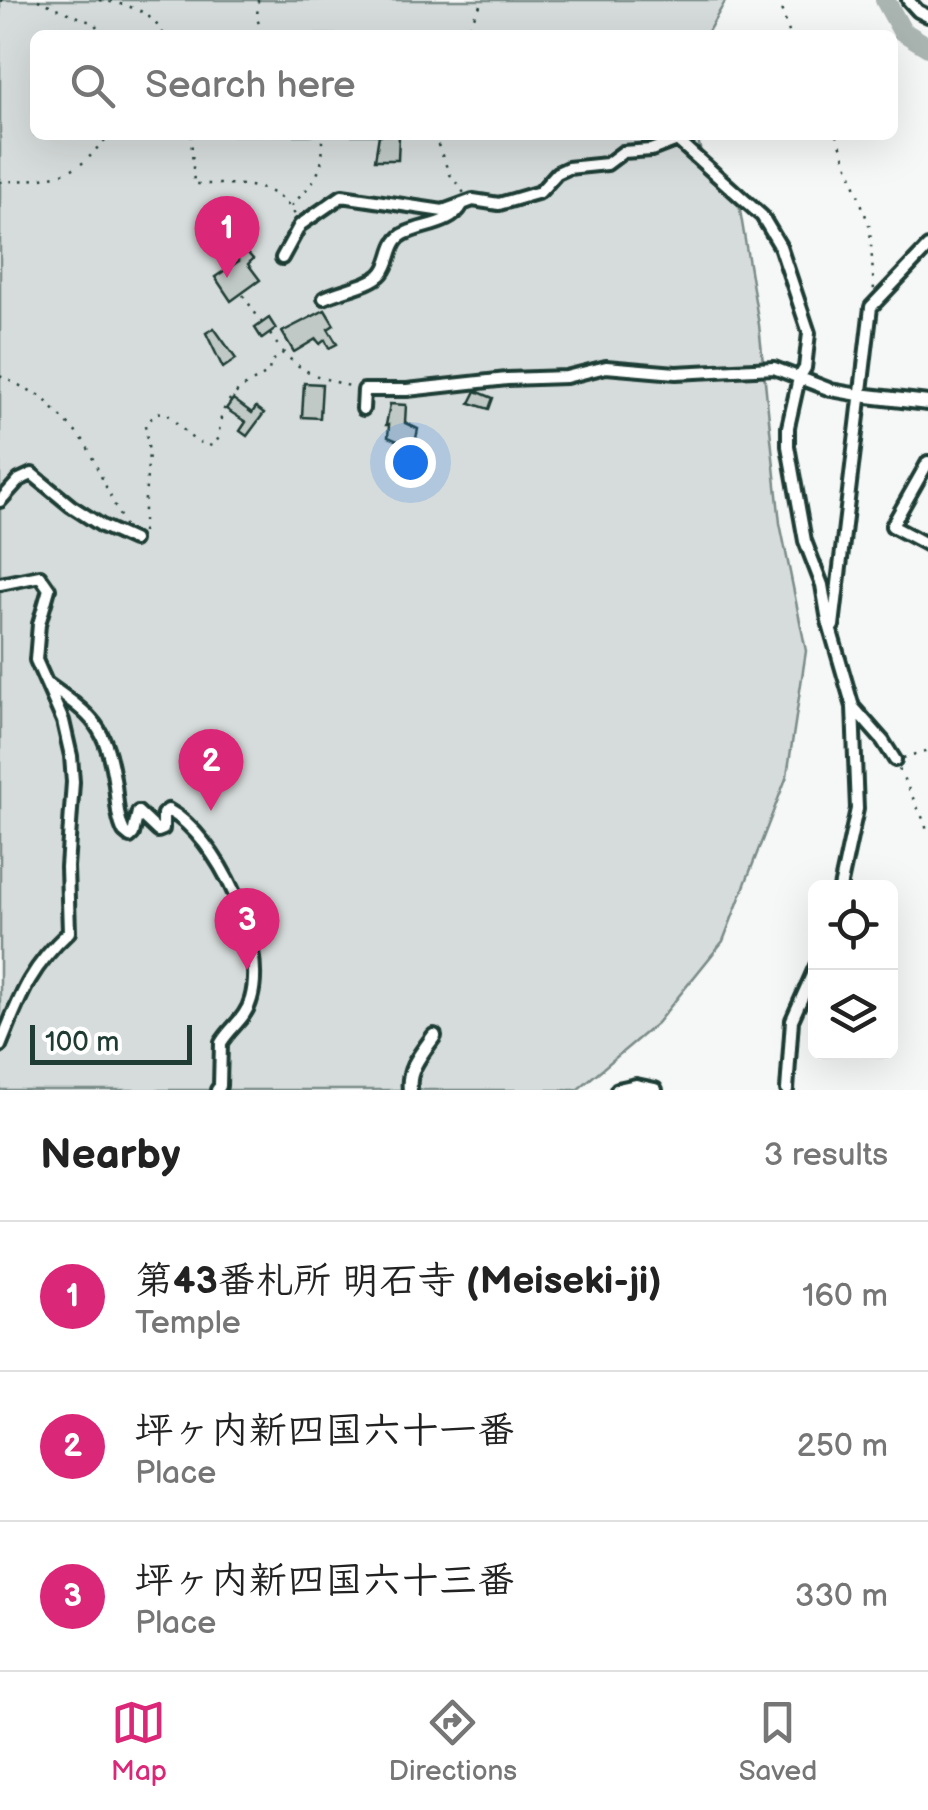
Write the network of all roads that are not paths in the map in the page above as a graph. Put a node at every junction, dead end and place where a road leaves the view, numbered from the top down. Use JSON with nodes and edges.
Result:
{"nodes":[{"id":1,"x":908,"y":0,"type":"edge"},
{"id":2,"x":928,"y":16,"type":"edge"},
{"id":3,"x":467,"y":202,"type":"junction"},
{"id":4,"x":928,"y":248,"type":"edge"},
{"id":5,"x":282,"y":258,"type":"dead end"},
{"id":6,"x":324,"y":298,"type":"dead end"},
{"id":7,"x":799,"y":378,"type":"junction"},
{"id":8,"x":859,"y":395,"type":"junction"},
{"id":9,"x":928,"y":403,"type":"edge"},
{"id":10,"x":363,"y":409,"type":"dead end"},
{"id":11,"x":928,"y":462,"type":"edge"},
{"id":12,"x":0,"y":501,"type":"edge"},
{"id":13,"x":133,"y":540,"type":"road end"},
{"id":14,"x":928,"y":545,"type":"edge"},
{"id":15,"x":0,"y":584,"type":"edge"},
{"id":16,"x":832,"y":634,"type":"junction"},
{"id":17,"x":46,"y":683,"type":"junction"},
{"id":18,"x":853,"y":708,"type":"junction"},
{"id":19,"x":895,"y":760,"type":"road end"},
{"id":20,"x":842,"y":880,"type":"edge"},
{"id":21,"x":814,"y":970,"type":"edge"},
{"id":22,"x":434,"y":1036,"type":"dead end"},
{"id":23,"x":0,"y":1046,"type":"edge"},
{"id":24,"x":218,"y":1090,"type":"edge"},
{"id":25,"x":410,"y":1090,"type":"edge"},
{"id":26,"x":618,"y":1090,"type":"edge"},
{"id":27,"x":654,"y":1090,"type":"edge"},
{"id":28,"x":787,"y":1090,"type":"edge"}],
"edges":[{"from":1,"to":2,"type":"street"},
{"from":3,"to":5,"type":"street"},
{"from":3,"to":6,"type":"street"},
{"from":3,"to":7,"type":"street"},
{"from":4,"to":8,"type":"street"},
{"from":7,"to":8,"type":"street"},
{"from":7,"to":10,"type":"street"},
{"from":7,"to":16,"type":"street"},
{"from":8,"to":9,"type":"street"},
{"from":8,"to":16,"type":"street"},
{"from":11,"to":14,"type":"street"},
{"from":12,"to":13,"type":"street"},
{"from":15,"to":17,"type":"street"},
{"from":16,"to":18,"type":"street"},
{"from":17,"to":23,"type":"street"},
{"from":17,"to":24,"type":"street"},
{"from":18,"to":19,"type":"street"},
{"from":18,"to":20,"type":"street"},
{"from":21,"to":28,"type":"street"},
{"from":22,"to":25,"type":"street"},
{"from":26,"to":27,"type":"street"}]}
